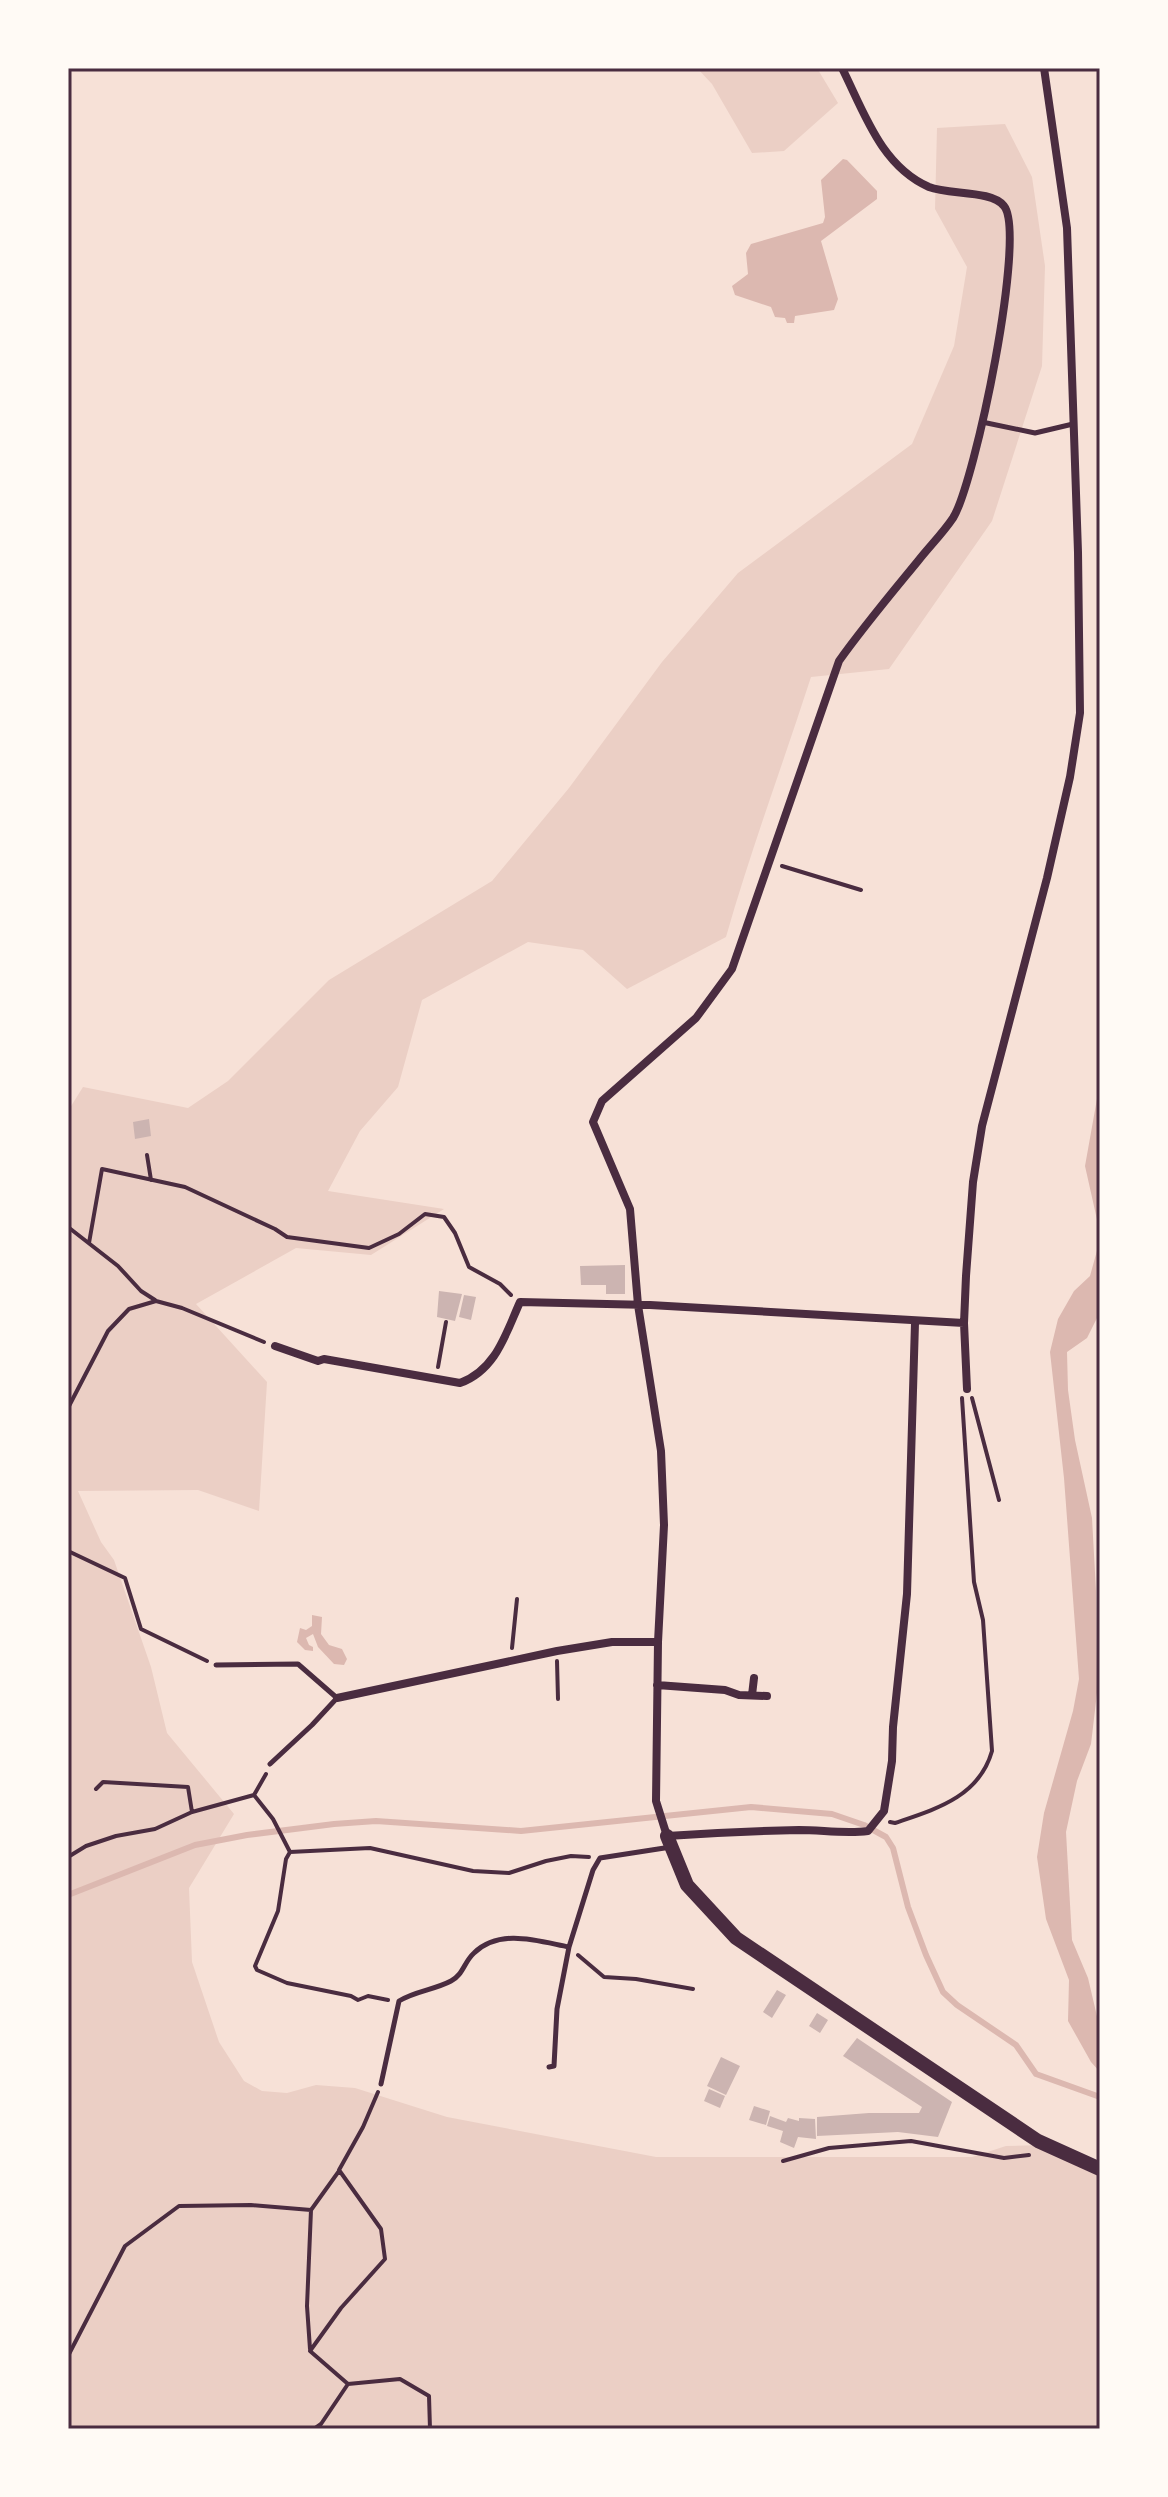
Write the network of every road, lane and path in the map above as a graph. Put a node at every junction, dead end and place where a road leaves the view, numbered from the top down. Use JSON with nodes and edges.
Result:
{"nodes":[{"id":1,"x":842,"y":68,"type":"edge"},
{"id":2,"x":1044,"y":68,"type":"edge"},
{"id":3,"x":982,"y":422,"type":"junction"},
{"id":4,"x":1073,"y":424,"type":"junction"},
{"id":5,"x":770,"y":862,"type":"junction"},
{"id":6,"x":861,"y":890,"type":"dead end"},
{"id":7,"x":147,"y":1155,"type":"dead end"},
{"id":8,"x":151,"y":1180,"type":"junction"},
{"id":9,"x":68,"y":1227,"type":"edge"},
{"id":10,"x":89,"y":1243,"type":"junction"},
{"id":11,"x":156,"y":1301,"type":"junction"},
{"id":12,"x":638,"y":1305,"type":"junction"},
{"id":13,"x":518,"y":1306,"type":"junction"},
{"id":14,"x":446,"y":1322,"type":"dead end"},
{"id":15,"x":915,"y":1323,"type":"junction"},
{"id":16,"x":964,"y":1323,"type":"junction"},
{"id":17,"x":275,"y":1346,"type":"joint"},
{"id":18,"x":436,"y":1378,"type":"junction"},
{"id":19,"x":967,"y":1389,"type":"junction"},
{"id":20,"x":68,"y":1408,"type":"edge"},
{"id":21,"x":999,"y":1500,"type":"dead end"},
{"id":22,"x":68,"y":1551,"type":"edge"},
{"id":23,"x":517,"y":1599,"type":"dead end"},
{"id":24,"x":658,"y":1642,"type":"junction"},
{"id":25,"x":557,"y":1651,"type":"junction"},
{"id":26,"x":511,"y":1660,"type":"junction"},
{"id":27,"x":216,"y":1665,"type":"joint"},
{"id":28,"x":754,"y":1678,"type":"dead end"},
{"id":29,"x":657,"y":1685,"type":"junction"},
{"id":30,"x":752,"y":1695,"type":"junction"},
{"id":31,"x":767,"y":1696,"type":"dead end"},
{"id":32,"x":337,"y":1698,"type":"junction"},
{"id":33,"x":558,"y":1699,"type":"dead end"},
{"id":34,"x":270,"y":1764,"type":"joint"},
{"id":35,"x":96,"y":1789,"type":"dead end"},
{"id":36,"x":254,"y":1795,"type":"junction"},
{"id":37,"x":192,"y":1812,"type":"junction"},
{"id":38,"x":879,"y":1819,"type":"junction"},
{"id":39,"x":669,"y":1842,"type":"junction"},
{"id":40,"x":290,"y":1852,"type":"junction"},
{"id":41,"x":68,"y":1857,"type":"edge"},
{"id":42,"x":600,"y":1858,"type":"junction"},
{"id":43,"x":569,"y":1947,"type":"junction"},
{"id":44,"x":578,"y":1955,"type":"dead end"},
{"id":45,"x":257,"y":1970,"type":"junction"},
{"id":46,"x":253,"y":1979,"type":"dead end"},
{"id":47,"x":693,"y":1989,"type":"dead end"},
{"id":48,"x":399,"y":2001,"type":"junction"},
{"id":49,"x":549,"y":2067,"type":"dead end"},
{"id":50,"x":381,"y":2084,"type":"joint"},
{"id":51,"x":1038,"y":2141,"type":"junction"},
{"id":52,"x":783,"y":2161,"type":"dead end"},
{"id":53,"x":1100,"y":2169,"type":"edge"},
{"id":54,"x":339,"y":2170,"type":"junction"},
{"id":55,"x":311,"y":2210,"type":"junction"},
{"id":56,"x":310,"y":2351,"type":"junction"},
{"id":57,"x":68,"y":2356,"type":"edge"},
{"id":58,"x":348,"y":2384,"type":"junction"},
{"id":59,"x":314,"y":2429,"type":"edge"},
{"id":60,"x":430,"y":2429,"type":"edge"}],
"edges":[{"from":1,"to":3,"type":"street"},
{"from":2,"to":4,"type":"street"},
{"from":3,"to":4,"type":"lane"},
{"from":3,"to":5,"type":"street"},
{"from":4,"to":16,"type":"street"},
{"from":5,"to":6,"type":"path"},
{"from":5,"to":12,"type":"street"},
{"from":7,"to":8,"type":"path"},
{"from":8,"to":10,"type":"path"},
{"from":8,"to":13,"type":"path"},
{"from":9,"to":10,"type":"path"},
{"from":10,"to":11,"type":"path"},
{"from":11,"to":17,"type":"path"},
{"from":11,"to":20,"type":"path"},
{"from":12,"to":13,"type":"street"},
{"from":12,"to":15,"type":"street"},
{"from":12,"to":24,"type":"street"},
{"from":13,"to":18,"type":"street"},
{"from":14,"to":18,"type":"path"},
{"from":15,"to":16,"type":"street"},
{"from":15,"to":38,"type":"street"},
{"from":16,"to":19,"type":"street"},
{"from":17,"to":18,"type":"street"},
{"from":19,"to":21,"type":"path"},
{"from":19,"to":38,"type":"path"},
{"from":22,"to":27,"type":"path"},
{"from":23,"to":26,"type":"path"},
{"from":24,"to":25,"type":"street"},
{"from":24,"to":29,"type":"street"},
{"from":25,"to":26,"type":"street"},
{"from":25,"to":33,"type":"path"},
{"from":26,"to":32,"type":"street"},
{"from":27,"to":32,"type":"lane"},
{"from":28,"to":30,"type":"street"},
{"from":29,"to":30,"type":"street"},
{"from":29,"to":39,"type":"street"},
{"from":30,"to":31,"type":"street"},
{"from":32,"to":34,"type":"lane"},
{"from":34,"to":36,"type":"path"},
{"from":35,"to":37,"type":"path"},
{"from":36,"to":37,"type":"path"},
{"from":36,"to":40,"type":"path"},
{"from":37,"to":41,"type":"path"},
{"from":38,"to":39,"type":"street"},
{"from":39,"to":42,"type":"lane"},
{"from":39,"to":51,"type":"street"},
{"from":40,"to":42,"type":"path"},
{"from":40,"to":45,"type":"path"},
{"from":42,"to":43,"type":"lane"},
{"from":43,"to":48,"type":"lane"},
{"from":43,"to":49,"type":"lane"},
{"from":44,"to":47,"type":"path"},
{"from":45,"to":46,"type":"path"},
{"from":45,"to":48,"type":"path"},
{"from":48,"to":50,"type":"lane"},
{"from":50,"to":54,"type":"path"},
{"from":51,"to":52,"type":"path"},
{"from":51,"to":53,"type":"street"},
{"from":54,"to":55,"type":"path"},
{"from":54,"to":56,"type":"path"},
{"from":55,"to":56,"type":"path"},
{"from":55,"to":57,"type":"path"},
{"from":56,"to":58,"type":"path"},
{"from":58,"to":59,"type":"path"},
{"from":58,"to":60,"type":"path"}]}
